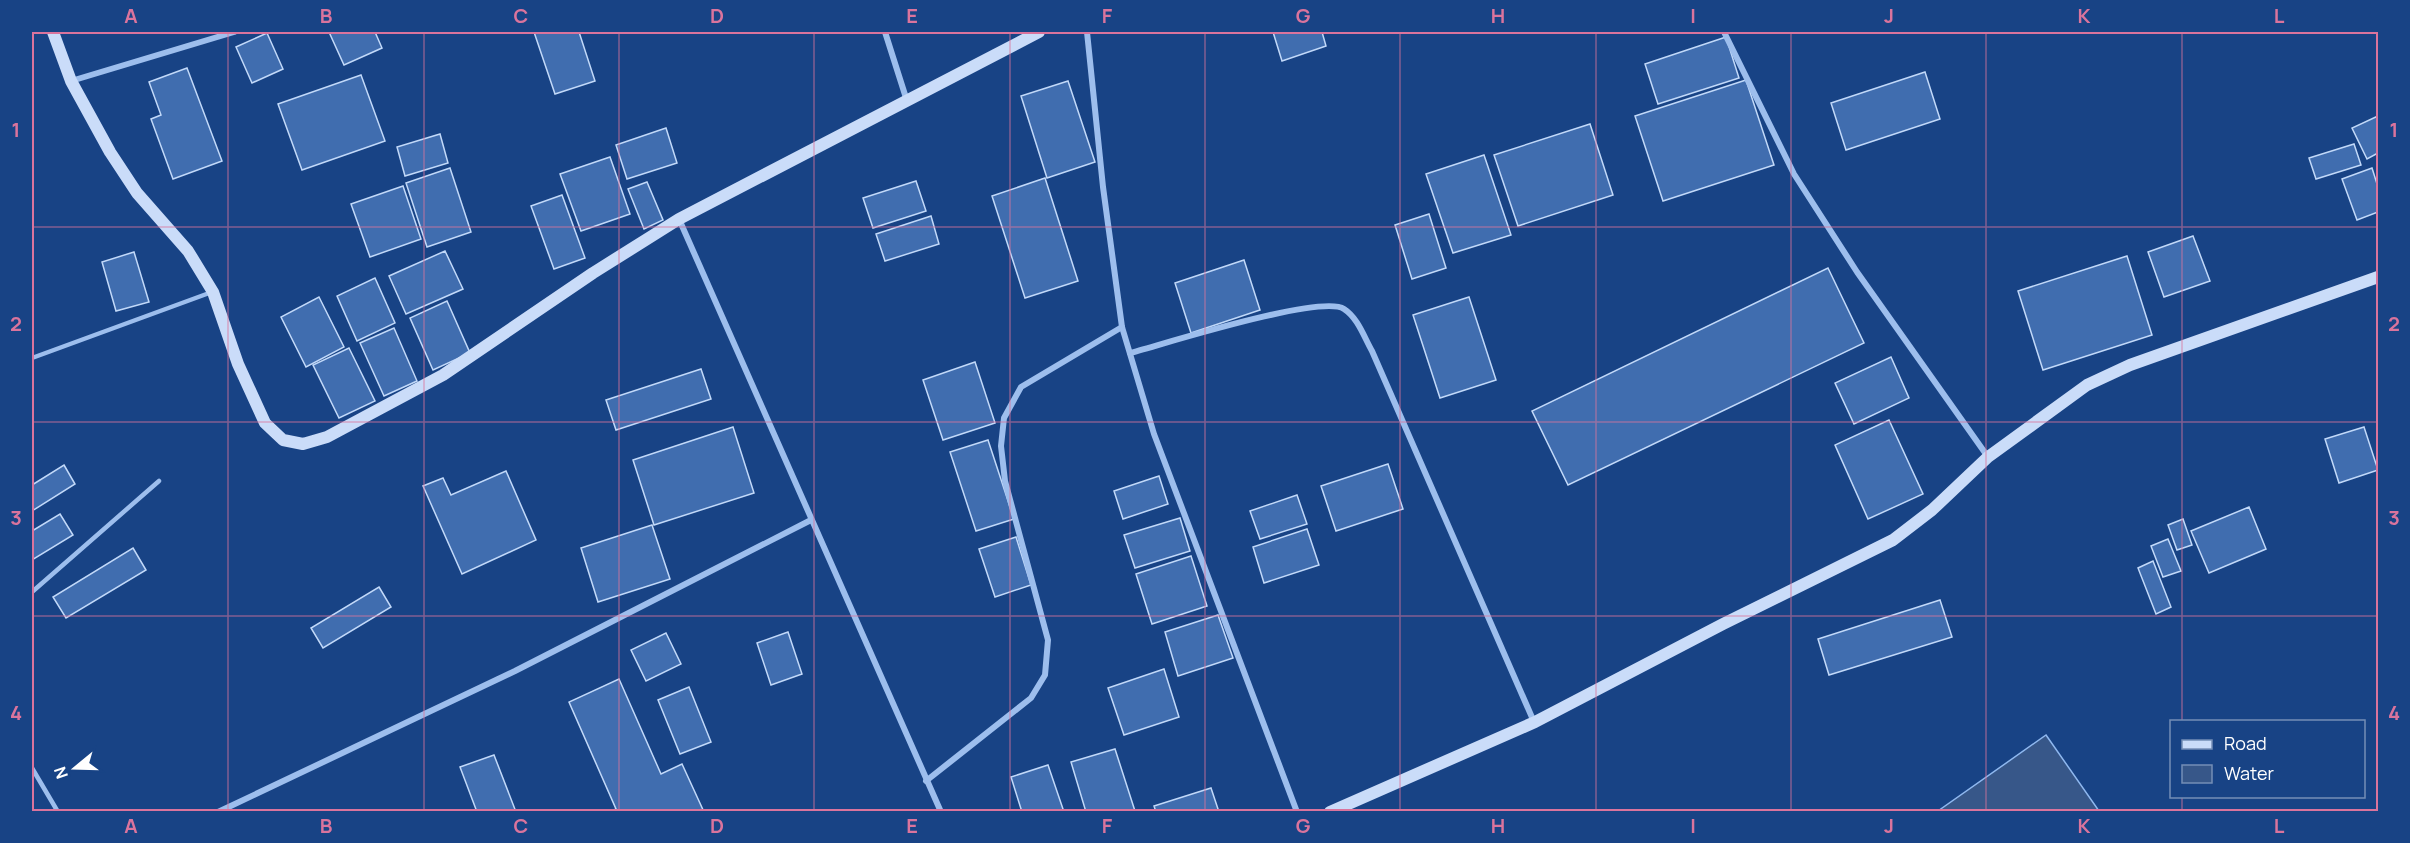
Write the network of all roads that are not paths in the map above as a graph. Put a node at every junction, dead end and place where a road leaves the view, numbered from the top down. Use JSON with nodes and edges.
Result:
{"nodes":[{"id":1,"x":53,"y":32,"type":"edge"},
{"id":2,"x":234,"y":32,"type":"edge"},
{"id":3,"x":885,"y":32,"type":"edge"},
{"id":4,"x":1039,"y":32,"type":"edge"},
{"id":5,"x":1087,"y":32,"type":"edge"},
{"id":6,"x":1724,"y":32,"type":"edge"},
{"id":7,"x":71,"y":81,"type":"junction"},
{"id":8,"x":908,"y":101,"type":"junction"},
{"id":9,"x":679,"y":219,"type":"junction"},
{"id":10,"x":2379,"y":277,"type":"edge"},
{"id":11,"x":213,"y":292,"type":"junction"},
{"id":12,"x":1122,"y":327,"type":"junction"},
{"id":13,"x":1130,"y":353,"type":"junction"},
{"id":14,"x":32,"y":358,"type":"edge"},
{"id":15,"x":1988,"y":457,"type":"junction"},
{"id":16,"x":159,"y":481,"type":"dead end"},
{"id":17,"x":811,"y":520,"type":"junction"},
{"id":18,"x":32,"y":592,"type":"edge"},
{"id":19,"x":1535,"y":722,"type":"junction"},
{"id":20,"x":32,"y":768,"type":"edge"},
{"id":21,"x":926,"y":781,"type":"junction"},
{"id":22,"x":58,"y":812,"type":"edge"},
{"id":23,"x":218,"y":812,"type":"edge"},
{"id":24,"x":941,"y":812,"type":"edge"},
{"id":25,"x":1297,"y":812,"type":"edge"},
{"id":26,"x":1330,"y":812,"type":"edge"}],
"edges":[{"from":1,"to":7,"type":"street"},
{"from":2,"to":7,"type":"street"},
{"from":3,"to":8,"type":"street"},
{"from":4,"to":8,"type":"street"},
{"from":5,"to":12,"type":"street"},
{"from":6,"to":15,"type":"street"},
{"from":7,"to":11,"type":"street"},
{"from":8,"to":9,"type":"street"},
{"from":9,"to":11,"type":"street"},
{"from":9,"to":17,"type":"street"},
{"from":10,"to":15,"type":"street"},
{"from":11,"to":14,"type":"lane"},
{"from":12,"to":13,"type":"street"},
{"from":12,"to":21,"type":"street"},
{"from":13,"to":19,"type":"street"},
{"from":13,"to":25,"type":"street"},
{"from":15,"to":19,"type":"street"},
{"from":16,"to":18,"type":"lane"},
{"from":17,"to":21,"type":"street"},
{"from":17,"to":23,"type":"street"},
{"from":19,"to":26,"type":"street"},
{"from":20,"to":22,"type":"lane"},
{"from":21,"to":24,"type":"street"}]}
